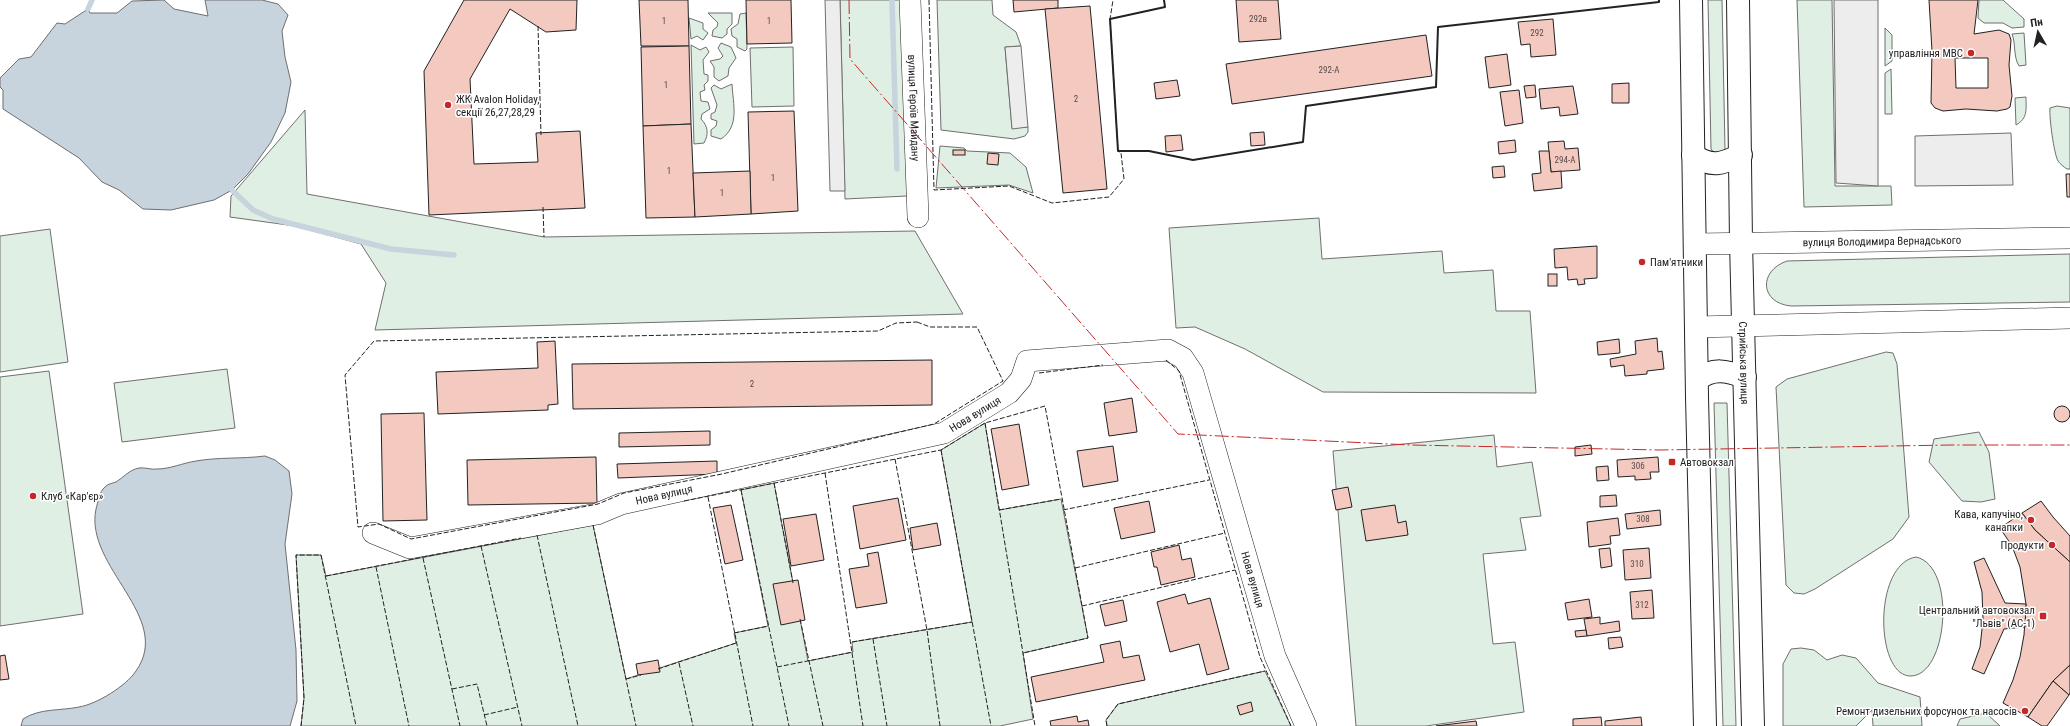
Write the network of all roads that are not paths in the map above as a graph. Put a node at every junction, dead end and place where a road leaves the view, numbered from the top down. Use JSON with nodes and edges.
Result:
{"nodes":[{"id":1,"x":910,"y":0,"type":"edge"},
{"id":2,"x":1692,"y":0,"type":"edge"},
{"id":3,"x":1738,"y":0,"type":"edge"},
{"id":4,"x":1693,"y":155,"type":"junction"},
{"id":5,"x":1741,"y":155,"type":"junction"},
{"id":6,"x":918,"y":217,"type":"dead end"},
{"id":7,"x":2070,"y":238,"type":"edge"},
{"id":8,"x":1741,"y":242,"type":"junction"},
{"id":9,"x":1695,"y":244,"type":"junction"},
{"id":10,"x":2070,"y":318,"type":"edge"},
{"id":11,"x":1743,"y":325,"type":"junction"},
{"id":12,"x":1696,"y":327,"type":"junction"},
{"id":13,"x":1745,"y":377,"type":"junction"},
{"id":14,"x":1697,"y":380,"type":"junction"},
{"id":15,"x":372,"y":533,"type":"dead end"},
{"id":16,"x":1306,"y":726,"type":"edge"},
{"id":17,"x":1705,"y":726,"type":"edge"},
{"id":18,"x":1753,"y":726,"type":"edge"}],
"edges":[{"from":1,"to":6,"type":"street","name":"вулиця Героїв Майдану"},
{"from":2,"to":4,"type":"main road"},
{"from":3,"to":5,"type":"main road","name":"Стрийська вулиця"},
{"from":4,"to":5,"type":"main road"},
{"from":4,"to":9,"type":"main road"},
{"from":5,"to":8,"type":"main road","name":"Стрийська вулиця"},
{"from":7,"to":8,"type":"street","name":"вулиця Володимира Вернадського"},
{"from":8,"to":9,"type":"street","name":"вулиця Володимира Вернадського"},
{"from":8,"to":11,"type":"main road","name":"Стрийська вулиця"},
{"from":9,"to":12,"type":"main road"},
{"from":10,"to":11,"type":"street"},
{"from":11,"to":12,"type":"street"},
{"from":11,"to":13,"type":"main road","name":"Стрийська вулиця"},
{"from":12,"to":14,"type":"main road"},
{"from":13,"to":14,"type":"main road"},
{"from":13,"to":18,"type":"main road","name":"Стрийська вулиця"},
{"from":14,"to":17,"type":"main road"},
{"from":15,"to":16,"type":"street","name":"Нова вулиця"}]}
